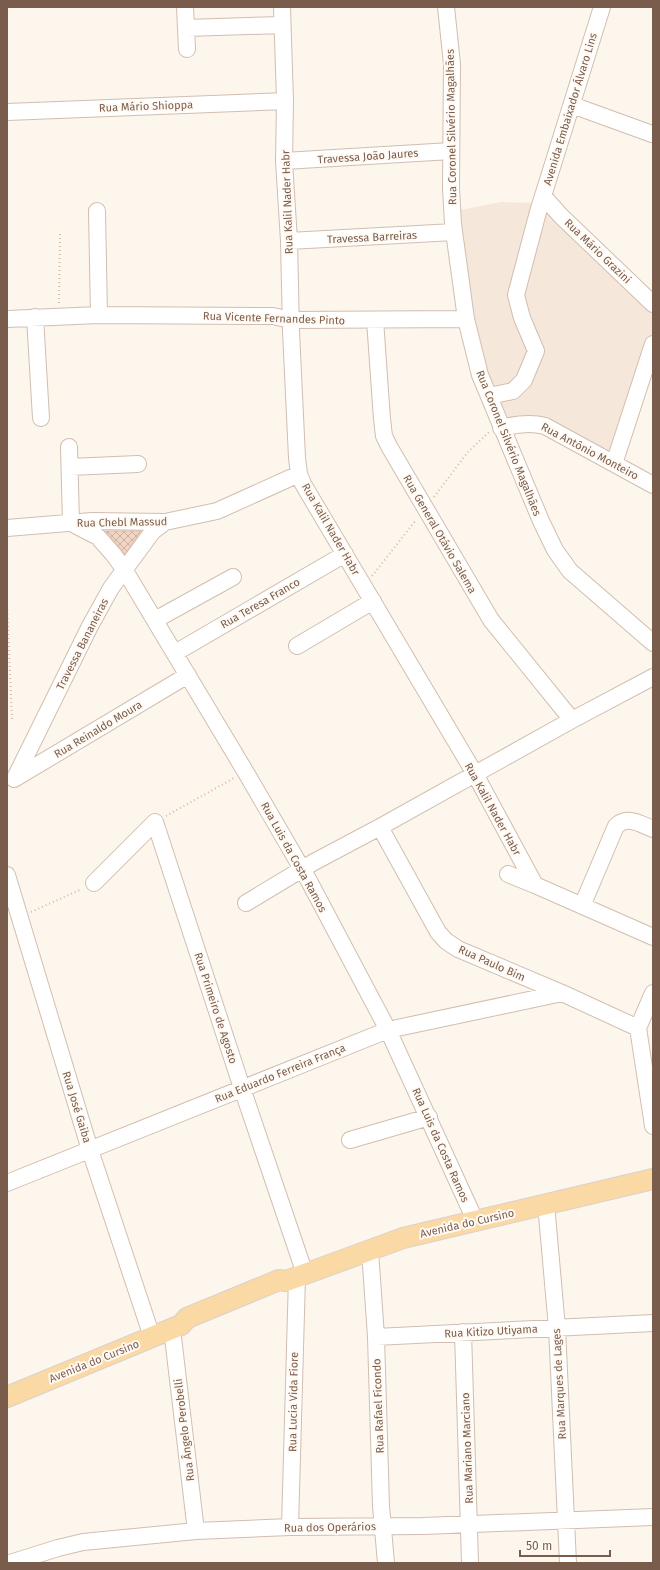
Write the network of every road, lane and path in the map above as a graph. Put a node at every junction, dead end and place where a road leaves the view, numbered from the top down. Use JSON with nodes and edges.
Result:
{"nodes":[{"id":1,"x":185,"y":7,"type":"edge"},
{"id":2,"x":282,"y":7,"type":"edge"},
{"id":3,"x":446,"y":7,"type":"edge"},
{"id":4,"x":602,"y":7,"type":"edge"},
{"id":5,"x":282,"y":25,"type":"junction"},
{"id":6,"x":186,"y":28,"type":"junction"},
{"id":7,"x":187,"y":50,"type":"dead end"},
{"id":8,"x":285,"y":101,"type":"junction"},
{"id":9,"x":7,"y":104,"type":"edge"},
{"id":10,"x":572,"y":105,"type":"junction"},
{"id":11,"x":7,"y":112,"type":"edge"},
{"id":12,"x":652,"y":134,"type":"edge"},
{"id":13,"x":451,"y":150,"type":"junction"},
{"id":14,"x":284,"y":161,"type":"junction"},
{"id":15,"x":544,"y":197,"type":"junction"},
{"id":16,"x":97,"y":211,"type":"dead end"},
{"id":17,"x":60,"y":232,"type":"dead end"},
{"id":18,"x":454,"y":232,"type":"junction"},
{"id":19,"x":289,"y":241,"type":"junction"},
{"id":20,"x":653,"y":304,"type":"edge"},
{"id":21,"x":99,"y":315,"type":"junction"},
{"id":22,"x":59,"y":316,"type":"junction"},
{"id":23,"x":35,"y":317,"type":"junction"},
{"id":24,"x":7,"y":319,"type":"edge"},
{"id":25,"x":466,"y":319,"type":"junction"},
{"id":26,"x":290,"y":320,"type":"junction"},
{"id":27,"x":375,"y":320,"type":"junction"},
{"id":28,"x":653,"y":344,"type":"edge"},
{"id":29,"x":489,"y":396,"type":"junction"},
{"id":30,"x":41,"y":418,"type":"dead end"},
{"id":31,"x":501,"y":428,"type":"junction"},
{"id":32,"x":69,"y":447,"type":"dead end"},
{"id":33,"x":138,"y":464,"type":"dead end"},
{"id":34,"x":614,"y":464,"type":"junction"},
{"id":35,"x":70,"y":467,"type":"junction"},
{"id":36,"x":300,"y":474,"type":"junction"},
{"id":37,"x":653,"y":485,"type":"edge"},
{"id":38,"x":425,"y":508,"type":"junction"},
{"id":39,"x":165,"y":522,"type":"junction"},
{"id":40,"x":71,"y":523,"type":"junction"},
{"id":41,"x":7,"y":528,"type":"edge"},
{"id":42,"x":345,"y":554,"type":"junction"},
{"id":43,"x":124,"y":570,"type":"junction"},
{"id":44,"x":233,"y":577,"type":"dead end"},
{"id":45,"x":364,"y":586,"type":"junction"},
{"id":46,"x":373,"y":601,"type":"junction"},
{"id":47,"x":7,"y":602,"type":"edge"},
{"id":48,"x":155,"y":620,"type":"junction"},
{"id":49,"x":653,"y":643,"type":"edge"},
{"id":50,"x":297,"y":646,"type":"dead end"},
{"id":51,"x":174,"y":653,"type":"junction"},
{"id":52,"x":188,"y":675,"type":"junction"},
{"id":53,"x":653,"y":677,"type":"edge"},
{"id":54,"x":12,"y":719,"type":"dead end"},
{"id":55,"x":572,"y":720,"type":"junction"},
{"id":56,"x":245,"y":771,"type":"junction"},
{"id":57,"x":475,"y":774,"type":"junction"},
{"id":58,"x":11,"y":780,"type":"edge"},
{"id":59,"x":155,"y":822,"type":"junction"},
{"id":60,"x":380,"y":827,"type":"junction"},
{"id":61,"x":653,"y":829,"type":"edge"},
{"id":62,"x":302,"y":868,"type":"junction"},
{"id":63,"x":508,"y":874,"type":"dead end"},
{"id":64,"x":7,"y":876,"type":"edge"},
{"id":65,"x":94,"y":883,"type":"joint"},
{"id":66,"x":535,"y":885,"type":"junction"},
{"id":67,"x":246,"y":903,"type":"dead end"},
{"id":68,"x":582,"y":906,"type":"junction"},
{"id":69,"x":20,"y":917,"type":"junction"},
{"id":70,"x":653,"y":937,"type":"edge"},
{"id":71,"x":562,"y":993,"type":"junction"},
{"id":72,"x":653,"y":993,"type":"edge"},
{"id":73,"x":638,"y":1028,"type":"junction"},
{"id":74,"x":388,"y":1030,"type":"junction"},
{"id":75,"x":242,"y":1088,"type":"junction"},
{"id":76,"x":429,"y":1117,"type":"junction"},
{"id":77,"x":653,"y":1126,"type":"edge"},
{"id":78,"x":350,"y":1140,"type":"dead end"},
{"id":79,"x":90,"y":1150,"type":"junction"},
{"id":80,"x":653,"y":1179,"type":"edge"},
{"id":81,"x":7,"y":1183,"type":"edge"},
{"id":82,"x":546,"y":1204,"type":"junction"},
{"id":83,"x":475,"y":1220,"type":"junction"},
{"id":84,"x":370,"y":1250,"type":"junction"},
{"id":85,"x":296,"y":1278,"type":"junction"},
{"id":86,"x":653,"y":1323,"type":"edge"},
{"id":87,"x":176,"y":1327,"type":"junction"},
{"id":88,"x":557,"y":1328,"type":"junction"},
{"id":89,"x":463,"y":1332,"type":"junction"},
{"id":90,"x":152,"y":1337,"type":"junction"},
{"id":91,"x":376,"y":1337,"type":"junction"},
{"id":92,"x":7,"y":1397,"type":"edge"},
{"id":93,"x":653,"y":1517,"type":"edge"},
{"id":94,"x":565,"y":1521,"type":"junction"},
{"id":95,"x":470,"y":1524,"type":"junction"},
{"id":96,"x":383,"y":1526,"type":"junction"},
{"id":97,"x":290,"y":1527,"type":"junction"},
{"id":98,"x":196,"y":1531,"type":"junction"},
{"id":99,"x":10,"y":1563,"type":"edge"},
{"id":100,"x":386,"y":1563,"type":"edge"},
{"id":101,"x":470,"y":1563,"type":"edge"},
{"id":102,"x":568,"y":1563,"type":"edge"}],
"edges":[{"from":1,"to":6,"type":"street"},
{"from":2,"to":5,"type":"street","name":"Rua Kalil Nader Habr"},
{"from":3,"to":13,"type":"street","name":"Rua Coronel Silvério Magalhães"},
{"from":4,"to":10,"type":"street","name":"Avenida Embaixador Álvaro Lins"},
{"from":5,"to":6,"type":"street"},
{"from":5,"to":8,"type":"street","name":"Rua Kalil Nader Habr"},
{"from":6,"to":7,"type":"street"},
{"from":8,"to":11,"type":"street","name":"Rua Mário Shioppa"},
{"from":8,"to":14,"type":"street","name":"Rua Kalil Nader Habr"},
{"from":9,"to":11,"type":"street"},
{"from":10,"to":12,"type":"street"},
{"from":10,"to":15,"type":"street","name":"Avenida Embaixador Álvaro Lins"},
{"from":13,"to":14,"type":"street","name":"Travessa João Jaures"},
{"from":13,"to":18,"type":"street","name":"Rua Coronel Silvério Magalhães"},
{"from":14,"to":19,"type":"street","name":"Rua Kalil Nader Habr"},
{"from":15,"to":20,"type":"street","name":"Rua Mário Grazini"},
{"from":15,"to":29,"type":"street","name":"Avenida Embaixador Álvaro Lins"},
{"from":16,"to":21,"type":"street"},
{"from":17,"to":22,"type":"path"},
{"from":18,"to":19,"type":"street","name":"Travessa Barreiras"},
{"from":18,"to":25,"type":"street","name":"Rua Coronel Silvério Magalhães"},
{"from":19,"to":26,"type":"street","name":"Rua Kalil Nader Habr"},
{"from":21,"to":22,"type":"street","name":"Rua Vicente Fernandes Pinto"},
{"from":21,"to":26,"type":"street","name":"Rua Vicente Fernandes Pinto"},
{"from":22,"to":23,"type":"street","name":"Rua Vicente Fernandes Pinto"},
{"from":23,"to":24,"type":"street","name":"Rua Vicente Fernandes Pinto"},
{"from":23,"to":30,"type":"street"},
{"from":25,"to":27,"type":"street","name":"Rua Vicente Fernandes Pinto"},
{"from":25,"to":29,"type":"street","name":"Rua Coronel Silvério Magalhães"},
{"from":26,"to":27,"type":"street","name":"Rua Vicente Fernandes Pinto"},
{"from":26,"to":36,"type":"street","name":"Rua Kalil Nader Habr"},
{"from":27,"to":38,"type":"street","name":"Rua General Otávio Salema"},
{"from":28,"to":34,"type":"street"},
{"from":29,"to":31,"type":"street","name":"Rua Coronel Silvério Magalhães"},
{"from":31,"to":34,"type":"street","name":"Rua Antônio Monteiro"},
{"from":31,"to":38,"type":"path"},
{"from":31,"to":49,"type":"street","name":"Rua Coronel Silvério Magalhães"},
{"from":32,"to":35,"type":"street"},
{"from":33,"to":35,"type":"street"},
{"from":34,"to":37,"type":"street","name":"Rua Antônio Monteiro"},
{"from":35,"to":40,"type":"street"},
{"from":36,"to":39,"type":"street","name":"Rua Chebl Massud"},
{"from":36,"to":42,"type":"street","name":"Rua Kalil Nader Habr"},
{"from":38,"to":45,"type":"path"},
{"from":38,"to":55,"type":"street","name":"Rua General Otávio Salema"},
{"from":39,"to":40,"type":"street","name":"Rua Chebl Massud"},
{"from":39,"to":43,"type":"street","name":"Travessa Bananeiras"},
{"from":40,"to":41,"type":"street","name":"Rua Chebl Massud"},
{"from":40,"to":43,"type":"street","name":"Rua Luis da Costa Ramos"},
{"from":42,"to":45,"type":"street","name":"Rua Kalil Nader Habr"},
{"from":42,"to":51,"type":"street","name":"Rua Teresa Franco"},
{"from":43,"to":48,"type":"street","name":"Rua Luis da Costa Ramos"},
{"from":43,"to":58,"type":"street","name":"Travessa Bananeiras"},
{"from":44,"to":48,"type":"street"},
{"from":45,"to":46,"type":"street","name":"Rua Kalil Nader Habr"},
{"from":46,"to":50,"type":"street"},
{"from":46,"to":57,"type":"street","name":"Rua Kalil Nader Habr"},
{"from":47,"to":54,"type":"path"},
{"from":48,"to":51,"type":"street","name":"Rua Luis da Costa Ramos"},
{"from":51,"to":52,"type":"street","name":"Rua Luis da Costa Ramos"},
{"from":52,"to":56,"type":"street","name":"Rua Luis da Costa Ramos"},
{"from":52,"to":58,"type":"street","name":"Rua Reinaldo Moura"},
{"from":53,"to":55,"type":"street"},
{"from":55,"to":57,"type":"street"},
{"from":56,"to":59,"type":"path"},
{"from":56,"to":62,"type":"street","name":"Rua Luis da Costa Ramos"},
{"from":57,"to":60,"type":"street"},
{"from":57,"to":66,"type":"street","name":"Rua Kalil Nader Habr"},
{"from":59,"to":65,"type":"street"},
{"from":59,"to":75,"type":"street","name":"Rua Primeiro de Agosto"},
{"from":60,"to":62,"type":"street"},
{"from":60,"to":71,"type":"street","name":"Rua Paulo Bim"},
{"from":61,"to":68,"type":"street"},
{"from":62,"to":67,"type":"street"},
{"from":62,"to":74,"type":"street","name":"Rua Luis da Costa Ramos"},
{"from":63,"to":66,"type":"street"},
{"from":64,"to":69,"type":"street","name":"Rua José Gaiba"},
{"from":65,"to":69,"type":"path"},
{"from":66,"to":68,"type":"street"},
{"from":68,"to":70,"type":"street"},
{"from":69,"to":79,"type":"street","name":"Rua José Gaiba"},
{"from":71,"to":73,"type":"street","name":"Rua Paulo Bim"},
{"from":71,"to":74,"type":"street","name":"Rua Eduardo Ferreira França"},
{"from":72,"to":73,"type":"street"},
{"from":73,"to":77,"type":"street"},
{"from":74,"to":75,"type":"street","name":"Rua Eduardo Ferreira França"},
{"from":74,"to":76,"type":"street","name":"Rua Luis da Costa Ramos"},
{"from":75,"to":79,"type":"street","name":"Rua Eduardo Ferreira França"},
{"from":75,"to":85,"type":"street","name":"Rua Primeiro de Agosto"},
{"from":76,"to":78,"type":"street"},
{"from":76,"to":83,"type":"street","name":"Rua Luis da Costa Ramos"},
{"from":79,"to":81,"type":"street","name":"Rua Eduardo Ferreira França"},
{"from":79,"to":90,"type":"street","name":"Rua José Gaiba"},
{"from":80,"to":82,"type":"main road","name":"Avenida do Cursino"},
{"from":82,"to":83,"type":"main road","name":"Avenida do Cursino"},
{"from":82,"to":88,"type":"street","name":"Rua Marques de Lages"},
{"from":83,"to":84,"type":"main road","name":"Avenida do Cursino"},
{"from":84,"to":85,"type":"main road","name":"Avenida do Cursino"},
{"from":84,"to":91,"type":"street","name":"Rua Rafael Ficondo"},
{"from":85,"to":87,"type":"main road","name":"Avenida do Cursino"},
{"from":85,"to":97,"type":"street","name":"Rua Lucia Vida Fiore"},
{"from":86,"to":88,"type":"street","name":"Rua Kitizo Utiyama"},
{"from":87,"to":90,"type":"main road","name":"Avenida do Cursino"},
{"from":87,"to":98,"type":"street","name":"Rua Ângelo Perobelli"},
{"from":88,"to":89,"type":"street","name":"Rua Kitizo Utiyama"},
{"from":88,"to":94,"type":"street","name":"Rua Marques de Lages"},
{"from":89,"to":91,"type":"street","name":"Rua Kitizo Utiyama"},
{"from":89,"to":95,"type":"street","name":"Rua Mariano Marciano"},
{"from":90,"to":92,"type":"main road","name":"Avenida do Cursino"},
{"from":91,"to":96,"type":"street","name":"Rua Rafael Ficondo"},
{"from":93,"to":94,"type":"street","name":"Rua dos Operários"},
{"from":94,"to":95,"type":"street","name":"Rua dos Operários"},
{"from":94,"to":102,"type":"street","name":"Rua Marques de Lages"},
{"from":95,"to":96,"type":"street","name":"Rua dos Operários"},
{"from":95,"to":101,"type":"street","name":"Rua Mariano Marciano"},
{"from":96,"to":97,"type":"street","name":"Rua dos Operários"},
{"from":96,"to":100,"type":"street","name":"Rua Rafael Ficondo"},
{"from":97,"to":98,"type":"street","name":"Rua dos Operários"},
{"from":98,"to":99,"type":"street","name":"Rua dos Operários"}]}
